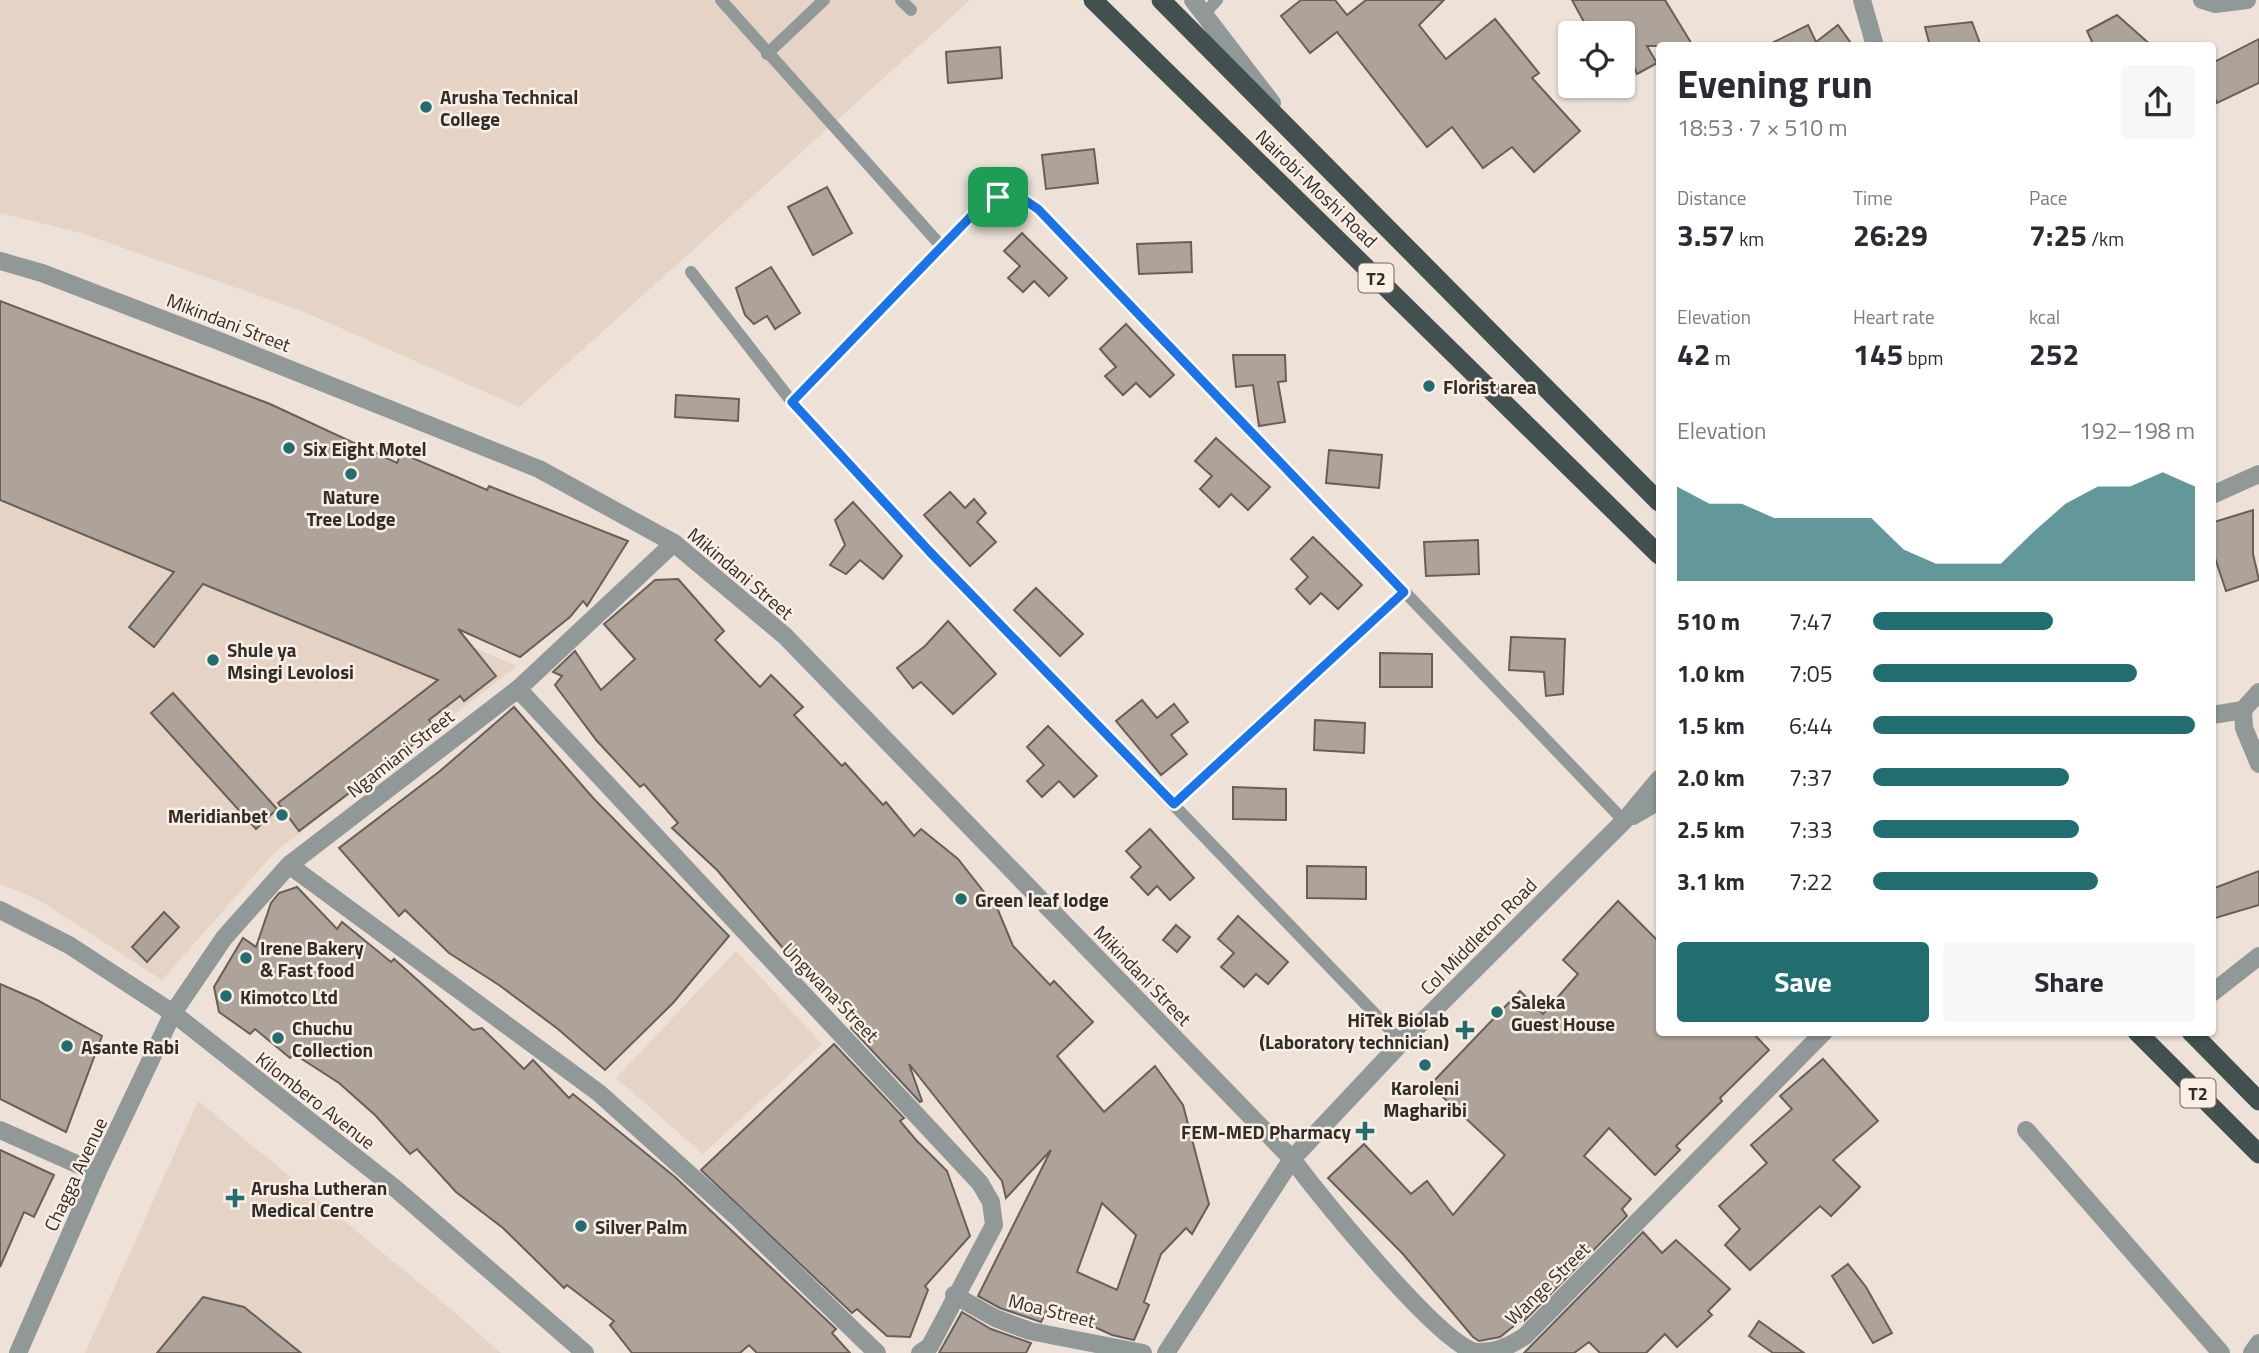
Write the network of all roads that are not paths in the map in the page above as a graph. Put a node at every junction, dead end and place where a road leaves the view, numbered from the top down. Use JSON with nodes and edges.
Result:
{"nodes":[{"id":1,"x":721,"y":0,"type":"edge"},
{"id":2,"x":824,"y":0,"type":"edge"},
{"id":3,"x":901,"y":0,"type":"edge"},
{"id":4,"x":1093,"y":0,"type":"edge"},
{"id":5,"x":1161,"y":0,"type":"edge"},
{"id":6,"x":1862,"y":0,"type":"edge"},
{"id":7,"x":2202,"y":0,"type":"edge"},
{"id":8,"x":2247,"y":0,"type":"edge"},
{"id":9,"x":1205,"y":4,"type":"edge"},
{"id":10,"x":911,"y":10,"type":"dead end"},
{"id":11,"x":1874,"y":42,"type":"edge"},
{"id":12,"x":767,"y":54,"type":"junction"},
{"id":13,"x":1297,"y":137,"type":"junction"},
{"id":14,"x":942,"y":247,"type":"junction"},
{"id":15,"x":0,"y":261,"type":"edge"},
{"id":16,"x":691,"y":272,"type":"dead end"},
{"id":17,"x":792,"y":402,"type":"junction"},
{"id":18,"x":2259,"y":474,"type":"edge"},
{"id":19,"x":2216,"y":493,"type":"edge"},
{"id":20,"x":1656,"y":499,"type":"edge"},
{"id":21,"x":674,"y":543,"type":"junction"},
{"id":22,"x":1656,"y":552,"type":"edge"},
{"id":23,"x":1404,"y":592,"type":"junction"},
{"id":24,"x":518,"y":689,"type":"junction"},
{"id":25,"x":2259,"y":692,"type":"edge"},
{"id":26,"x":2243,"y":710,"type":"junction"},
{"id":27,"x":2216,"y":714,"type":"edge"},
{"id":28,"x":2259,"y":764,"type":"edge"},
{"id":29,"x":1656,"y":783,"type":"edge"},
{"id":30,"x":1656,"y":803,"type":"edge"},
{"id":31,"x":1174,"y":804,"type":"junction"},
{"id":32,"x":1624,"y":821,"type":"junction"},
{"id":33,"x":289,"y":865,"type":"junction"},
{"id":34,"x":0,"y":909,"type":"edge"},
{"id":35,"x":2259,"y":956,"type":"edge"},
{"id":36,"x":2216,"y":990,"type":"edge"},
{"id":37,"x":173,"y":1013,"type":"junction"},
{"id":38,"x":1820,"y":1036,"type":"edge"},
{"id":39,"x":2141,"y":1036,"type":"edge"},
{"id":40,"x":2195,"y":1036,"type":"edge"},
{"id":41,"x":1402,"y":1042,"type":"junction"},
{"id":42,"x":2259,"y":1101,"type":"edge"},
{"id":43,"x":0,"y":1130,"type":"edge"},
{"id":44,"x":2026,"y":1130,"type":"dead end"},
{"id":45,"x":2259,"y":1154,"type":"edge"},
{"id":46,"x":1292,"y":1159,"type":"junction"},
{"id":47,"x":97,"y":1173,"type":"junction"},
{"id":48,"x":954,"y":1295,"type":"junction"},
{"id":49,"x":2259,"y":1343,"type":"edge"},
{"id":50,"x":18,"y":1353,"type":"edge"},
{"id":51,"x":585,"y":1353,"type":"edge"},
{"id":52,"x":877,"y":1353,"type":"edge"},
{"id":53,"x":920,"y":1353,"type":"edge"},
{"id":54,"x":1143,"y":1353,"type":"edge"},
{"id":55,"x":1166,"y":1353,"type":"edge"},
{"id":56,"x":2221,"y":1353,"type":"edge"},
{"id":57,"x":2252,"y":1353,"type":"edge"}],
"edges":[{"from":1,"to":12,"type":"lane"},
{"from":2,"to":12,"type":"lane"},
{"from":3,"to":10,"type":"lane"},
{"from":4,"to":22,"type":"highway","name":"Nairobi-Moshi Road","number":"T2"},
{"from":5,"to":13,"type":"highway","name":"Nairobi-Moshi Road","number":"T2"},
{"from":6,"to":11,"type":"street"},
{"from":7,"to":8,"type":"street"},
{"from":9,"to":13,"type":"street"},
{"from":12,"to":14,"type":"lane"},
{"from":13,"to":20,"type":"highway","name":"Nairobi-Moshi Road","number":"T2"},
{"from":14,"to":17,"type":"lane"},
{"from":14,"to":23,"type":"lane"},
{"from":15,"to":21,"type":"street","name":"Mikindani Street"},
{"from":16,"to":17,"type":"lane"},
{"from":17,"to":31,"type":"lane"},
{"from":18,"to":19,"type":"street"},
{"from":21,"to":24,"type":"street","name":"Ngamiani Street"},
{"from":21,"to":46,"type":"street","name":"Mikindani Street"},
{"from":23,"to":31,"type":"lane"},
{"from":23,"to":32,"type":"lane"},
{"from":24,"to":33,"type":"street","name":"Ngamiani Street"},
{"from":24,"to":48,"type":"street","name":"Ungwana Street"},
{"from":25,"to":26,"type":"street"},
{"from":26,"to":27,"type":"street"},
{"from":26,"to":28,"type":"street"},
{"from":29,"to":32,"type":"street","name":"Col Middleton Road"},
{"from":30,"to":32,"type":"street","name":"Col Middleton Road"},
{"from":31,"to":41,"type":"lane"},
{"from":32,"to":41,"type":"street","name":"Col Middleton Road"},
{"from":33,"to":37,"type":"street","name":"Ngamiani Street"},
{"from":33,"to":52,"type":"street"},
{"from":34,"to":37,"type":"street","name":"Kilombero Avenue"},
{"from":35,"to":36,"type":"street"},
{"from":37,"to":47,"type":"street","name":"Chagga Avenue"},
{"from":37,"to":51,"type":"street","name":"Kilombero Avenue"},
{"from":38,"to":46,"type":"street","name":"Wange Street"},
{"from":39,"to":45,"type":"highway","number":"T2"},
{"from":40,"to":42,"type":"highway","number":"T2"},
{"from":41,"to":46,"type":"street","name":"Col Middleton Road"},
{"from":43,"to":47,"type":"street"},
{"from":44,"to":56,"type":"street"},
{"from":46,"to":55,"type":"street","name":"Col Middleton Road"},
{"from":47,"to":50,"type":"street","name":"Chagga Avenue"},
{"from":48,"to":53,"type":"street","name":"Ungwana Street"},
{"from":48,"to":54,"type":"street","name":"Moa Street"},
{"from":49,"to":57,"type":"street"}]}
